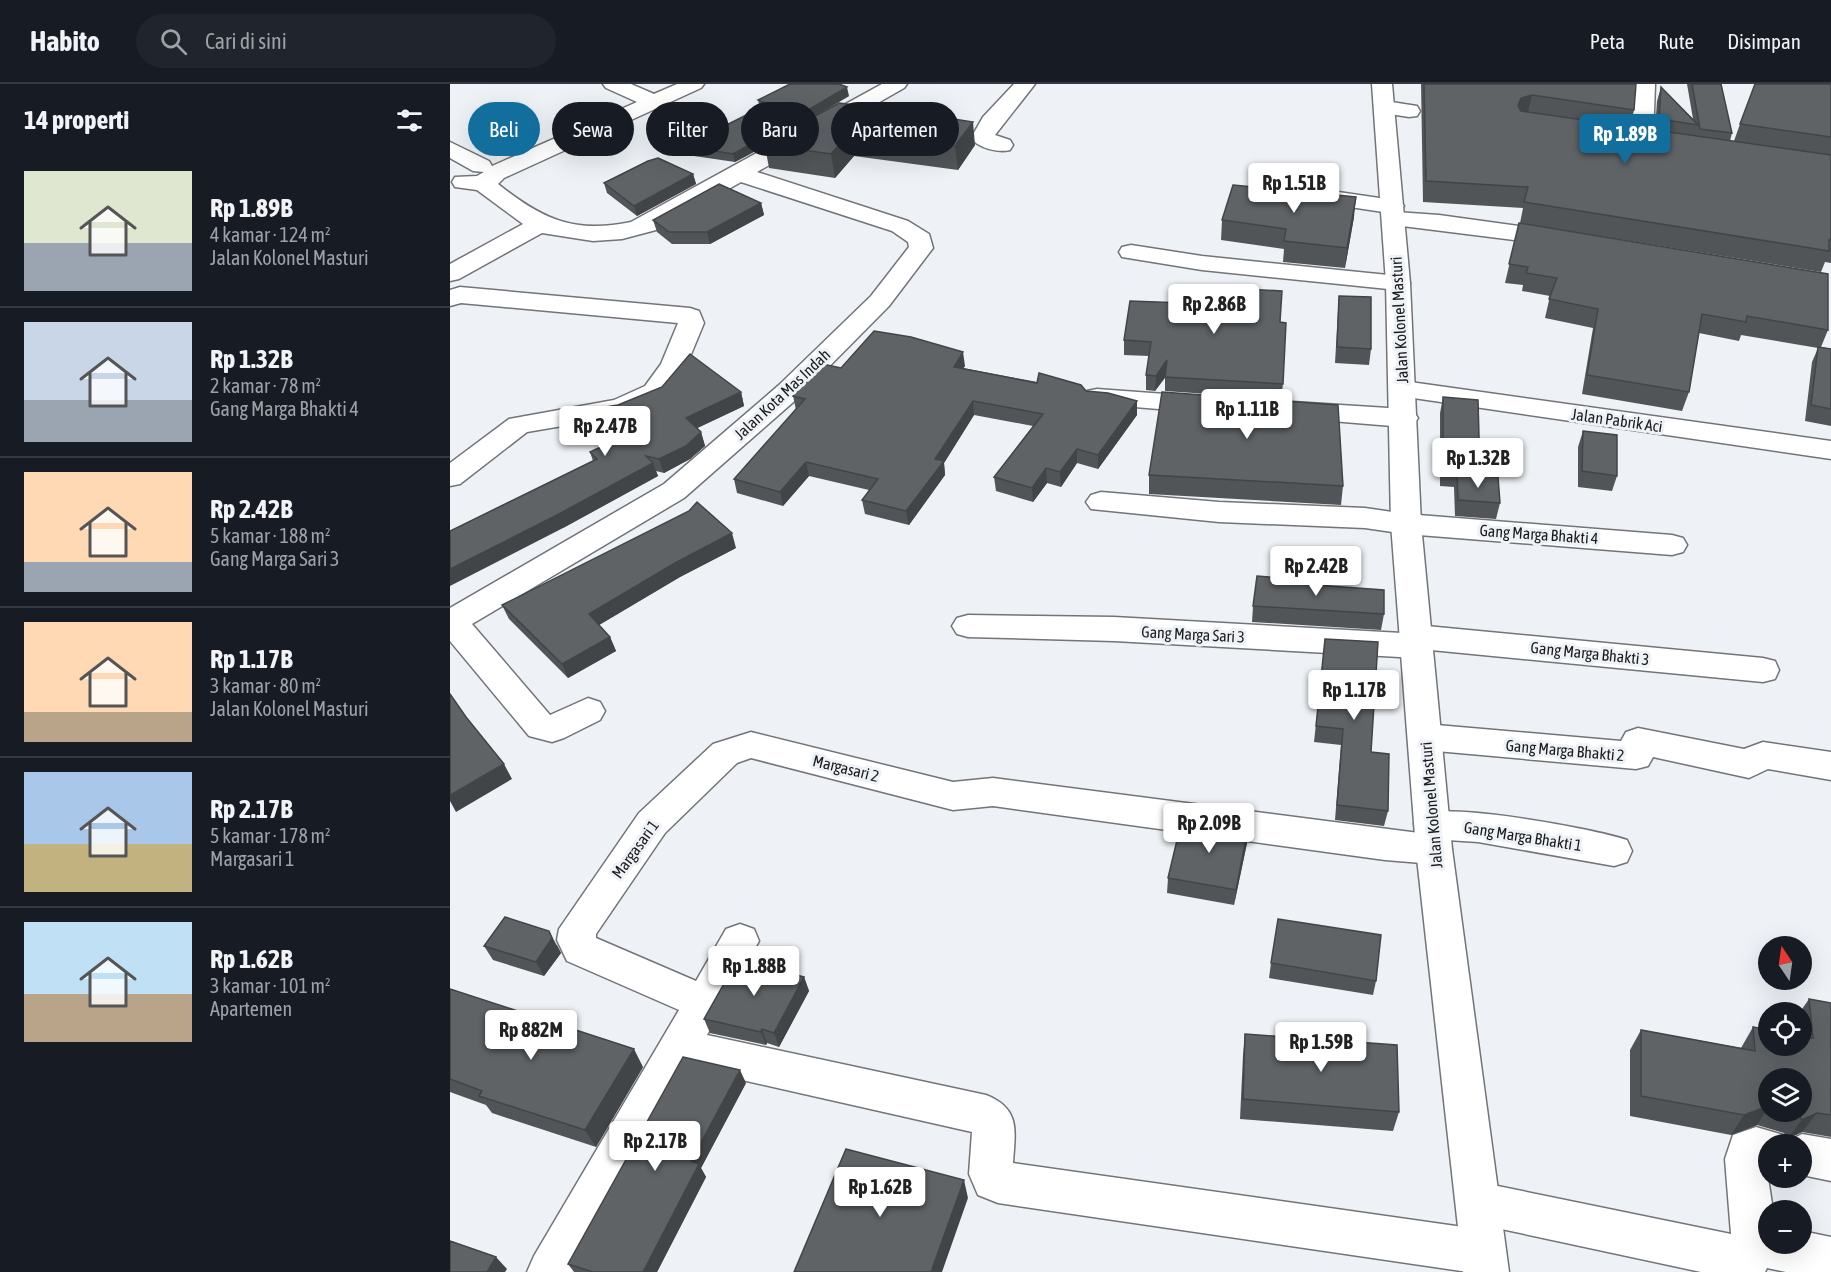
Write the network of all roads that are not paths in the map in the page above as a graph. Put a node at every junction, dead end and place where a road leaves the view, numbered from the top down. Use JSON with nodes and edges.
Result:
{"nodes":[{"id":1,"x":613,"y":84,"type":"edge"},
{"id":2,"x":693,"y":84,"type":"edge"},
{"id":3,"x":1025,"y":84,"type":"edge"},
{"id":4,"x":1382,"y":84,"type":"edge"},
{"id":5,"x":1645,"y":84,"type":"edge"},
{"id":6,"x":896,"y":85,"type":"edge"},
{"id":7,"x":650,"y":93,"type":"edge"},
{"id":8,"x":868,"y":102,"type":"edge"},
{"id":9,"x":1385,"y":108,"type":"junction"},
{"id":10,"x":1410,"y":111,"type":"dead end"},
{"id":11,"x":831,"y":123,"type":"edge"},
{"id":12,"x":1619,"y":138,"type":"edge"},
{"id":13,"x":1642,"y":141,"type":"junction"},
{"id":14,"x":1665,"y":144,"type":"edge"},
{"id":15,"x":1002,"y":145,"type":"dead end"},
{"id":16,"x":450,"y":149,"type":"edge"},
{"id":17,"x":740,"y":174,"type":"junction"},
{"id":18,"x":472,"y":179,"type":"edge"},
{"id":19,"x":1287,"y":192,"type":"edge"},
{"id":20,"x":1393,"y":212,"type":"junction"},
{"id":21,"x":541,"y":224,"type":"junction"},
{"id":22,"x":1579,"y":241,"type":"edge"},
{"id":23,"x":1131,"y":252,"type":"dead end"},
{"id":24,"x":450,"y":274,"type":"edge"},
{"id":25,"x":1394,"y":283,"type":"junction"},
{"id":26,"x":450,"y":298,"type":"edge"},
{"id":27,"x":1097,"y":397,"type":"edge"},
{"id":28,"x":1403,"y":404,"type":"junction"},
{"id":29,"x":1227,"y":406,"type":"edge"},
{"id":30,"x":1262,"y":409,"type":"edge"},
{"id":31,"x":1831,"y":450,"type":"edge"},
{"id":32,"x":450,"y":477,"type":"edge"},
{"id":33,"x":1101,"y":502,"type":"dead end"},
{"id":34,"x":1406,"y":524,"type":"junction"},
{"id":35,"x":1671,"y":545,"type":"dead end"},
{"id":36,"x":451,"y":623,"type":"edge"},
{"id":37,"x":968,"y":626,"type":"dead end"},
{"id":38,"x":1408,"y":644,"type":"junction"},
{"id":39,"x":1763,"y":670,"type":"dead end"},
{"id":40,"x":588,"y":711,"type":"dead end"},
{"id":41,"x":1425,"y":737,"type":"junction"},
{"id":42,"x":738,"y":747,"type":"joint"},
{"id":43,"x":1831,"y":766,"type":"edge"},
{"id":44,"x":1428,"y":840,"type":"junction"},
{"id":45,"x":1385,"y":845,"type":"joint"},
{"id":46,"x":1614,"y":851,"type":"dead end"},
{"id":47,"x":740,"y":941,"type":"dead end"},
{"id":48,"x":704,"y":1003,"type":"junction"},
{"id":49,"x":680,"y":1048,"type":"junction"},
{"id":50,"x":1758,"y":1147,"type":"edge"},
{"id":51,"x":1812,"y":1157,"type":"edge"},
{"id":52,"x":1831,"y":1160,"type":"edge"},
{"id":53,"x":1478,"y":1203,"type":"junction"},
{"id":54,"x":1754,"y":1243,"type":"junction"},
{"id":55,"x":1460,"y":1254,"type":"edge"},
{"id":56,"x":1831,"y":1259,"type":"edge"},
{"id":57,"x":550,"y":1272,"type":"edge"}],
"edges":[{"from":1,"to":7,"type":"street"},
{"from":2,"to":7,"type":"street"},
{"from":3,"to":15,"type":"street"},
{"from":4,"to":9,"type":"street","name":"Jalan Kolonel Masturi"},
{"from":5,"to":13,"type":"street"},
{"from":6,"to":8,"type":"street"},
{"from":7,"to":18,"type":"street"},
{"from":9,"to":10,"type":"street"},
{"from":9,"to":20,"type":"street","name":"Jalan Kolonel Masturi"},
{"from":11,"to":17,"type":"street"},
{"from":12,"to":13,"type":"street"},
{"from":13,"to":14,"type":"street"},
{"from":16,"to":18,"type":"street"},
{"from":17,"to":21,"type":"street"},
{"from":17,"to":36,"type":"street","name":"Jalan Kota Mas Indah"},
{"from":18,"to":21,"type":"street"},
{"from":19,"to":20,"type":"street"},
{"from":20,"to":22,"type":"street"},
{"from":20,"to":25,"type":"street","name":"Jalan Kolonel Masturi"},
{"from":21,"to":24,"type":"street"},
{"from":23,"to":25,"type":"street"},
{"from":25,"to":28,"type":"street","name":"Jalan Kolonel Masturi"},
{"from":26,"to":32,"type":"street"},
{"from":27,"to":29,"type":"street"},
{"from":28,"to":30,"type":"street","name":"Jalan Pabrik Aci"},
{"from":28,"to":31,"type":"street","name":"Jalan Pabrik Aci"},
{"from":28,"to":34,"type":"street","name":"Jalan Kolonel Masturi"},
{"from":33,"to":34,"type":"street","name":"Gang Marga Bhakti 4"},
{"from":34,"to":35,"type":"street","name":"Gang Marga Bhakti 4"},
{"from":34,"to":38,"type":"street","name":"Jalan Kolonel Masturi"},
{"from":36,"to":40,"type":"street"},
{"from":37,"to":38,"type":"street","name":"Gang Marga Sari 3"},
{"from":38,"to":39,"type":"street","name":"Gang Marga Bhakti 3"},
{"from":38,"to":41,"type":"street","name":"Jalan Kolonel Masturi"},
{"from":41,"to":43,"type":"street","name":"Gang Marga Bhakti 2"},
{"from":41,"to":44,"type":"street","name":"Jalan Kolonel Masturi"},
{"from":42,"to":45,"type":"street","name":"Margasari 2"},
{"from":42,"to":48,"type":"street","name":"Margasari 1"},
{"from":44,"to":45,"type":"street","name":"Gang Marga Bhakti 1"},
{"from":44,"to":46,"type":"street","name":"Gang Marga Bhakti 1"},
{"from":44,"to":53,"type":"street","name":"Jalan Kolonel Masturi"},
{"from":47,"to":48,"type":"street"},
{"from":48,"to":49,"type":"street"},
{"from":49,"to":55,"type":"street"},
{"from":49,"to":57,"type":"street"},
{"from":50,"to":54,"type":"street"},
{"from":51,"to":52,"type":"street"},
{"from":53,"to":54,"type":"street"},
{"from":53,"to":55,"type":"street","name":"Jalan Kolonel Masturi"},
{"from":54,"to":56,"type":"street"}]}
